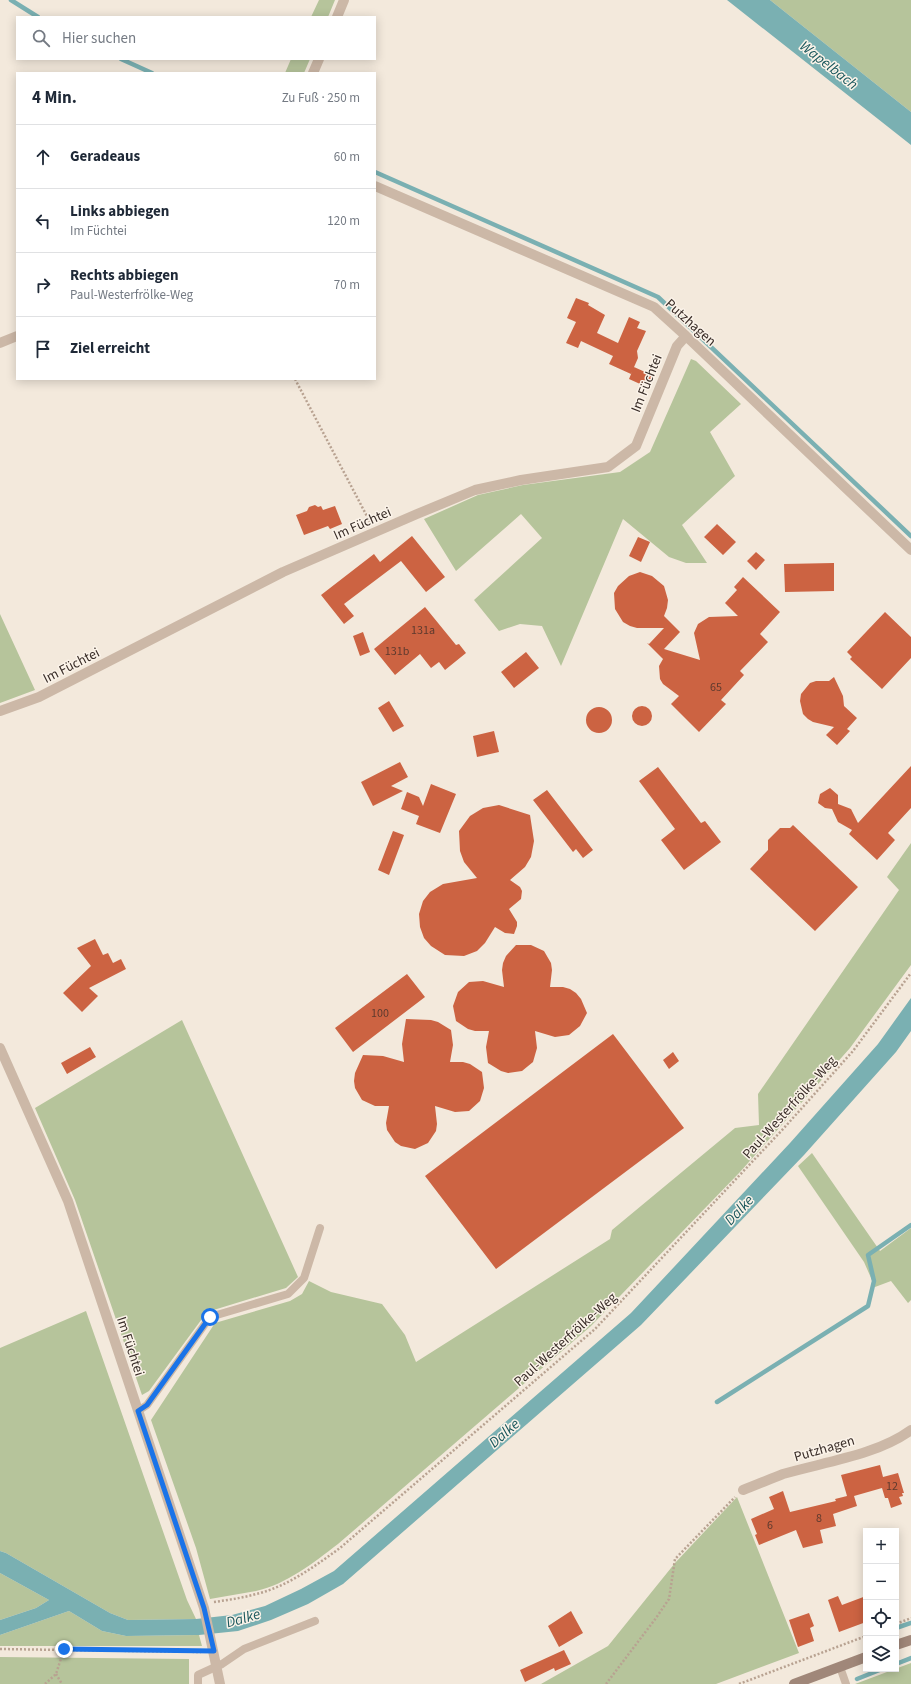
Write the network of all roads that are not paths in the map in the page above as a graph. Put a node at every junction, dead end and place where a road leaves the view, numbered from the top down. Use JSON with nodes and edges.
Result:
{"nodes":[{"id":1,"x":344,"y":0,"type":"edge"},
{"id":2,"x":337,"y":16,"type":"edge"},
{"id":3,"x":318,"y":60,"type":"edge"},
{"id":4,"x":312,"y":72,"type":"edge"},
{"id":5,"x":376,"y":186,"type":"edge"},
{"id":6,"x":16,"y":336,"type":"edge"},
{"id":7,"x":686,"y":336,"type":"junction"},
{"id":8,"x":0,"y":343,"type":"edge"},
{"id":9,"x":911,"y":550,"type":"edge"},
{"id":10,"x":0,"y":712,"type":"edge"},
{"id":11,"x":0,"y":1048,"type":"edge"},
{"id":12,"x":320,"y":1228,"type":"dead end"},
{"id":13,"x":138,"y":1411,"type":"junction"},
{"id":14,"x":911,"y":1430,"type":"edge"},
{"id":15,"x":743,"y":1490,"type":"road end"},
{"id":16,"x":315,"y":1621,"type":"dead end"},
{"id":17,"x":911,"y":1640,"type":"edge"},
{"id":18,"x":899,"y":1644,"type":"edge"},
{"id":19,"x":863,"y":1658,"type":"edge"},
{"id":20,"x":216,"y":1666,"type":"junction"},
{"id":21,"x":840,"y":1667,"type":"junction"},
{"id":22,"x":198,"y":1684,"type":"edge"},
{"id":23,"x":220,"y":1684,"type":"edge"},
{"id":24,"x":794,"y":1684,"type":"edge"},
{"id":25,"x":846,"y":1684,"type":"edge"}],
"edges":[{"from":1,"to":2,"type":"street"},
{"from":3,"to":4,"type":"street"},
{"from":5,"to":7,"type":"street","name":"Putzhagen"},
{"from":6,"to":8,"type":"street"},
{"from":7,"to":9,"type":"street","name":"Putzhagen"},
{"from":7,"to":10,"type":"street","name":"Im Füchtei"},
{"from":11,"to":13,"type":"street","name":"Im Füchtei"},
{"from":12,"to":13,"type":"lane"},
{"from":13,"to":20,"type":"street","name":"Im Füchtei"},
{"from":14,"to":15,"type":"street","name":"Putzhagen"},
{"from":16,"to":20,"type":"lane"},
{"from":17,"to":18,"type":"main road"},
{"from":19,"to":21,"type":"main road"},
{"from":20,"to":22,"type":"lane"},
{"from":20,"to":23,"type":"street","name":"Im Füchtei"},
{"from":21,"to":24,"type":"main road"},
{"from":21,"to":25,"type":"lane"}]}
